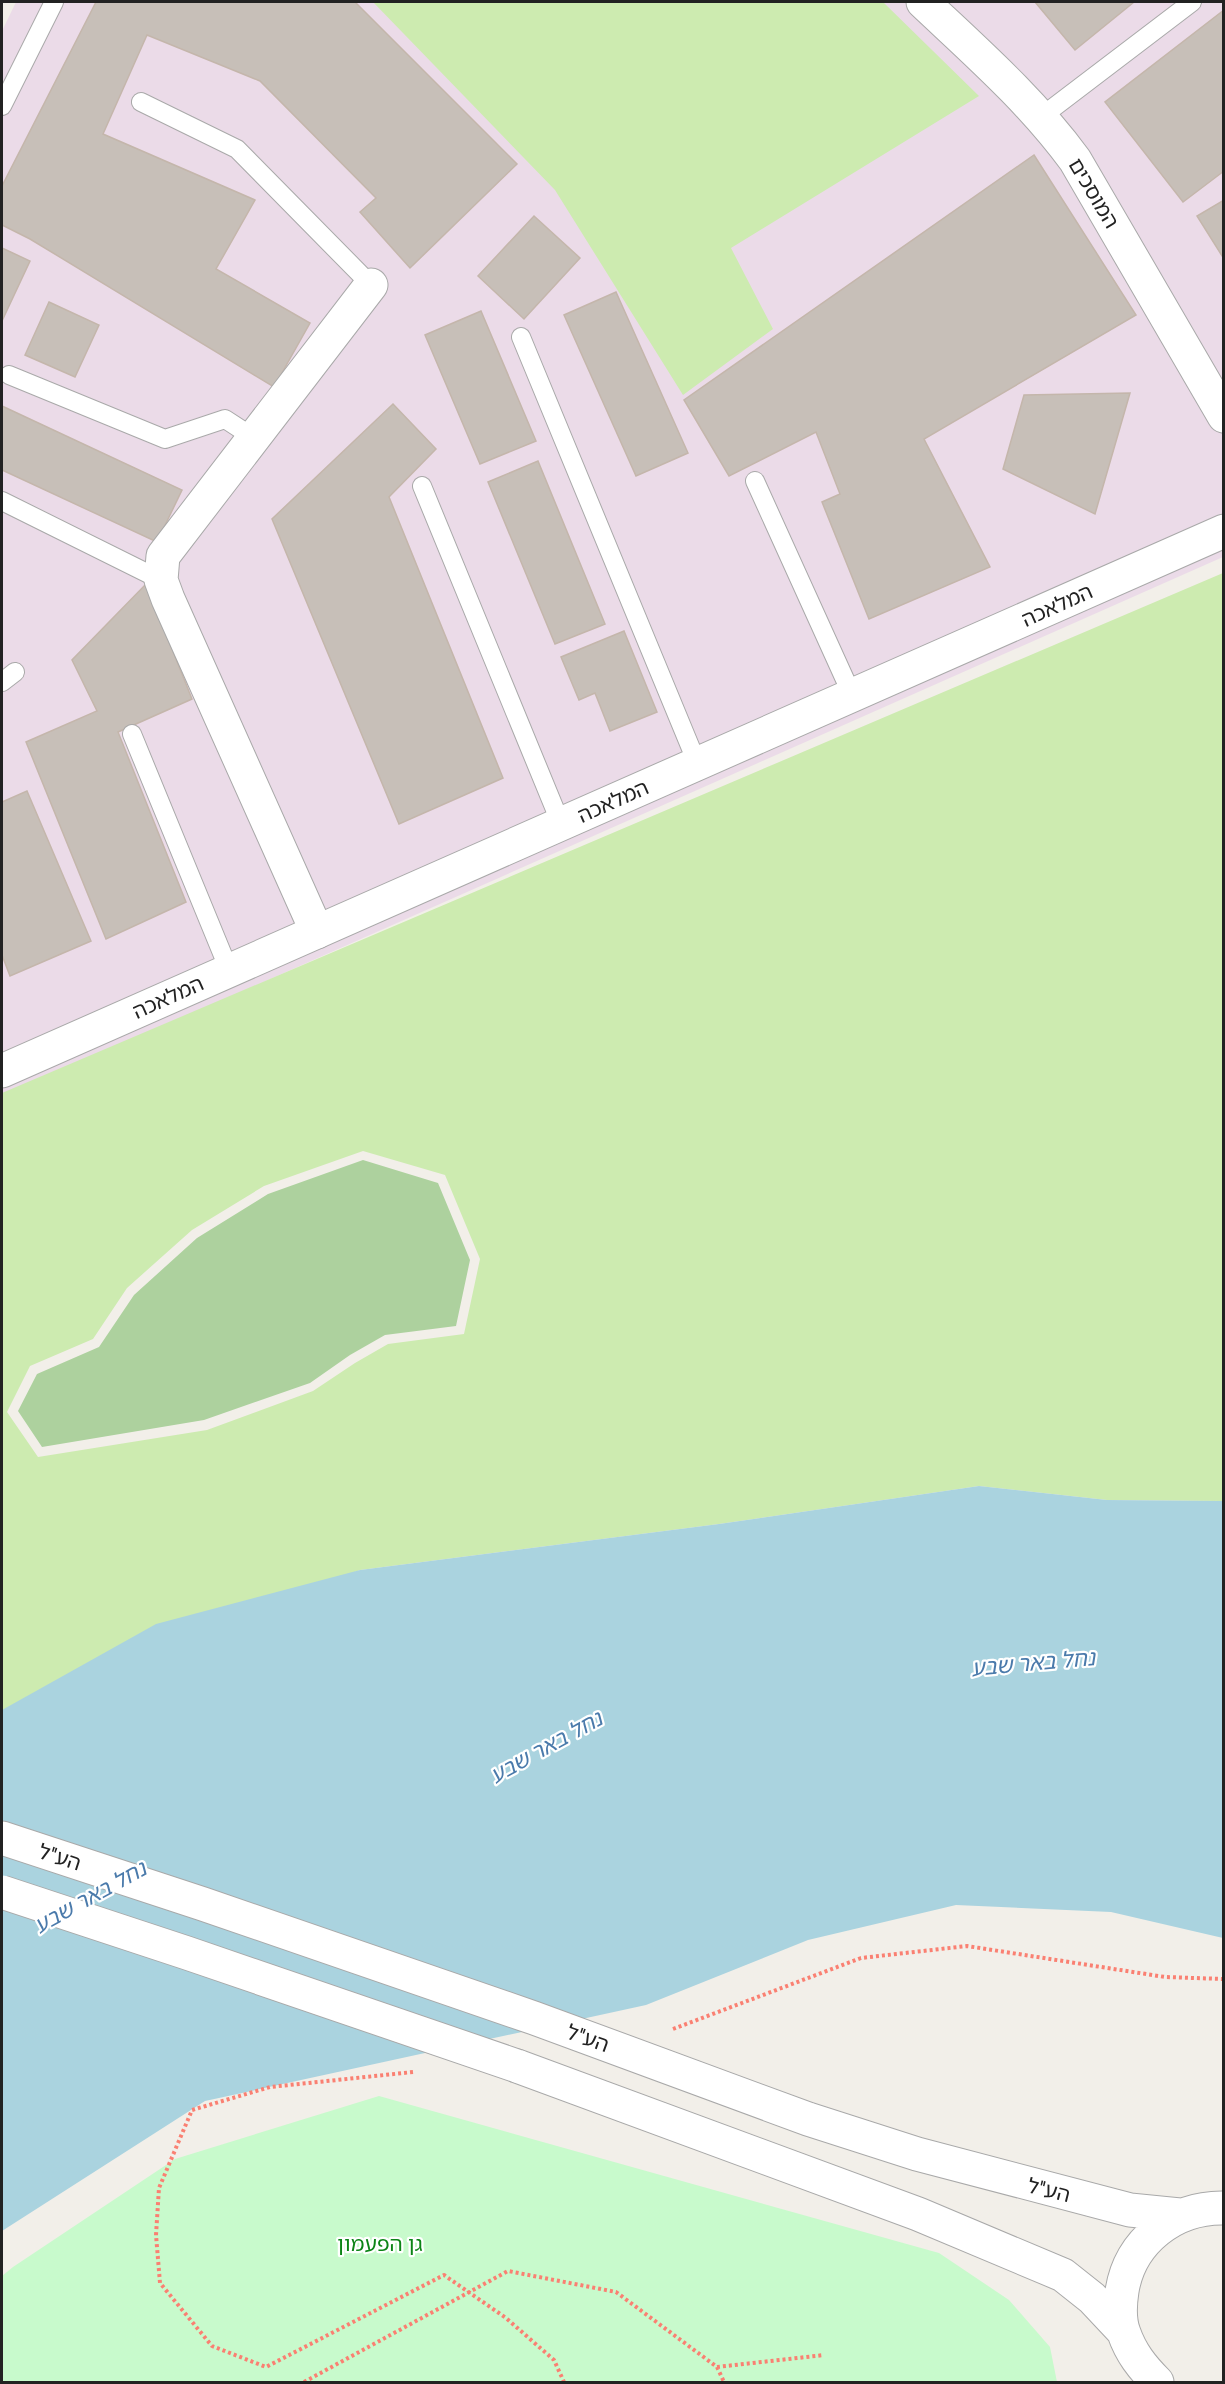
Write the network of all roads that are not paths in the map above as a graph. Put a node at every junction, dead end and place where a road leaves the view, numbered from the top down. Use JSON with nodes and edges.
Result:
{"nodes":[{"id":1,"x":54,"y":2,"type":"edge"},
{"id":2,"x":923,"y":2,"type":"edge"},
{"id":3,"x":1192,"y":2,"type":"edge"},
{"id":4,"x":141,"y":102,"type":"dead end"},
{"id":5,"x":2,"y":106,"type":"edge"},
{"id":6,"x":1041,"y":117,"type":"junction"},
{"id":7,"x":371,"y":285,"type":"joint"},
{"id":8,"x":521,"y":337,"type":"dead end"},
{"id":9,"x":9,"y":375,"type":"dead end"},
{"id":10,"x":1224,"y":416,"type":"edge"},
{"id":11,"x":254,"y":438,"type":"junction"},
{"id":12,"x":755,"y":481,"type":"dead end"},
{"id":13,"x":422,"y":486,"type":"dead end"},
{"id":14,"x":2,"y":501,"type":"edge"},
{"id":15,"x":1224,"y":531,"type":"edge"},
{"id":16,"x":161,"y":580,"type":"junction"},
{"id":17,"x":852,"y":695,"type":"junction"},
{"id":18,"x":132,"y":734,"type":"dead end"},
{"id":19,"x":697,"y":763,"type":"junction"},
{"id":20,"x":561,"y":824,"type":"junction"},
{"id":21,"x":317,"y":932,"type":"junction"},
{"id":22,"x":229,"y":970,"type":"junction"},
{"id":23,"x":2,"y":1069,"type":"edge"},
{"id":24,"x":2,"y":1838,"type":"edge"},
{"id":25,"x":2,"y":1892,"type":"edge"},
{"id":26,"x":1224,"y":2208,"type":"edge"},
{"id":27,"x":1180,"y":2215,"type":"junction"},
{"id":28,"x":1123,"y":2331,"type":"junction"},
{"id":29,"x":1144,"y":2376,"type":"edge"}],
"edges":[{"from":1,"to":5,"type":"lane"},
{"from":2,"to":6,"type":"street","name":"המוסכים"},
{"from":3,"to":6,"type":"lane"},
{"from":4,"to":7,"type":"lane"},
{"from":6,"to":10,"type":"street","name":"המוסכים"},
{"from":7,"to":11,"type":"street"},
{"from":8,"to":19,"type":"lane"},
{"from":9,"to":11,"type":"lane"},
{"from":11,"to":16,"type":"street"},
{"from":12,"to":17,"type":"lane"},
{"from":13,"to":20,"type":"lane"},
{"from":14,"to":16,"type":"lane"},
{"from":15,"to":17,"type":"street","name":"המלאכה"},
{"from":16,"to":21,"type":"street"},
{"from":17,"to":19,"type":"street","name":"המלאכה"},
{"from":18,"to":22,"type":"lane"},
{"from":19,"to":20,"type":"street","name":"המלאכה"},
{"from":20,"to":21,"type":"street","name":"המלאכה"},
{"from":21,"to":22,"type":"street","name":"המלאכה"},
{"from":22,"to":23,"type":"street","name":"המלאכה"},
{"from":24,"to":27,"type":"street","name":"הע\"ל"},
{"from":25,"to":28,"type":"street","bridge":true},
{"from":26,"to":27,"type":"street"},
{"from":27,"to":28,"type":"street"},
{"from":28,"to":29,"type":"street"}]}
